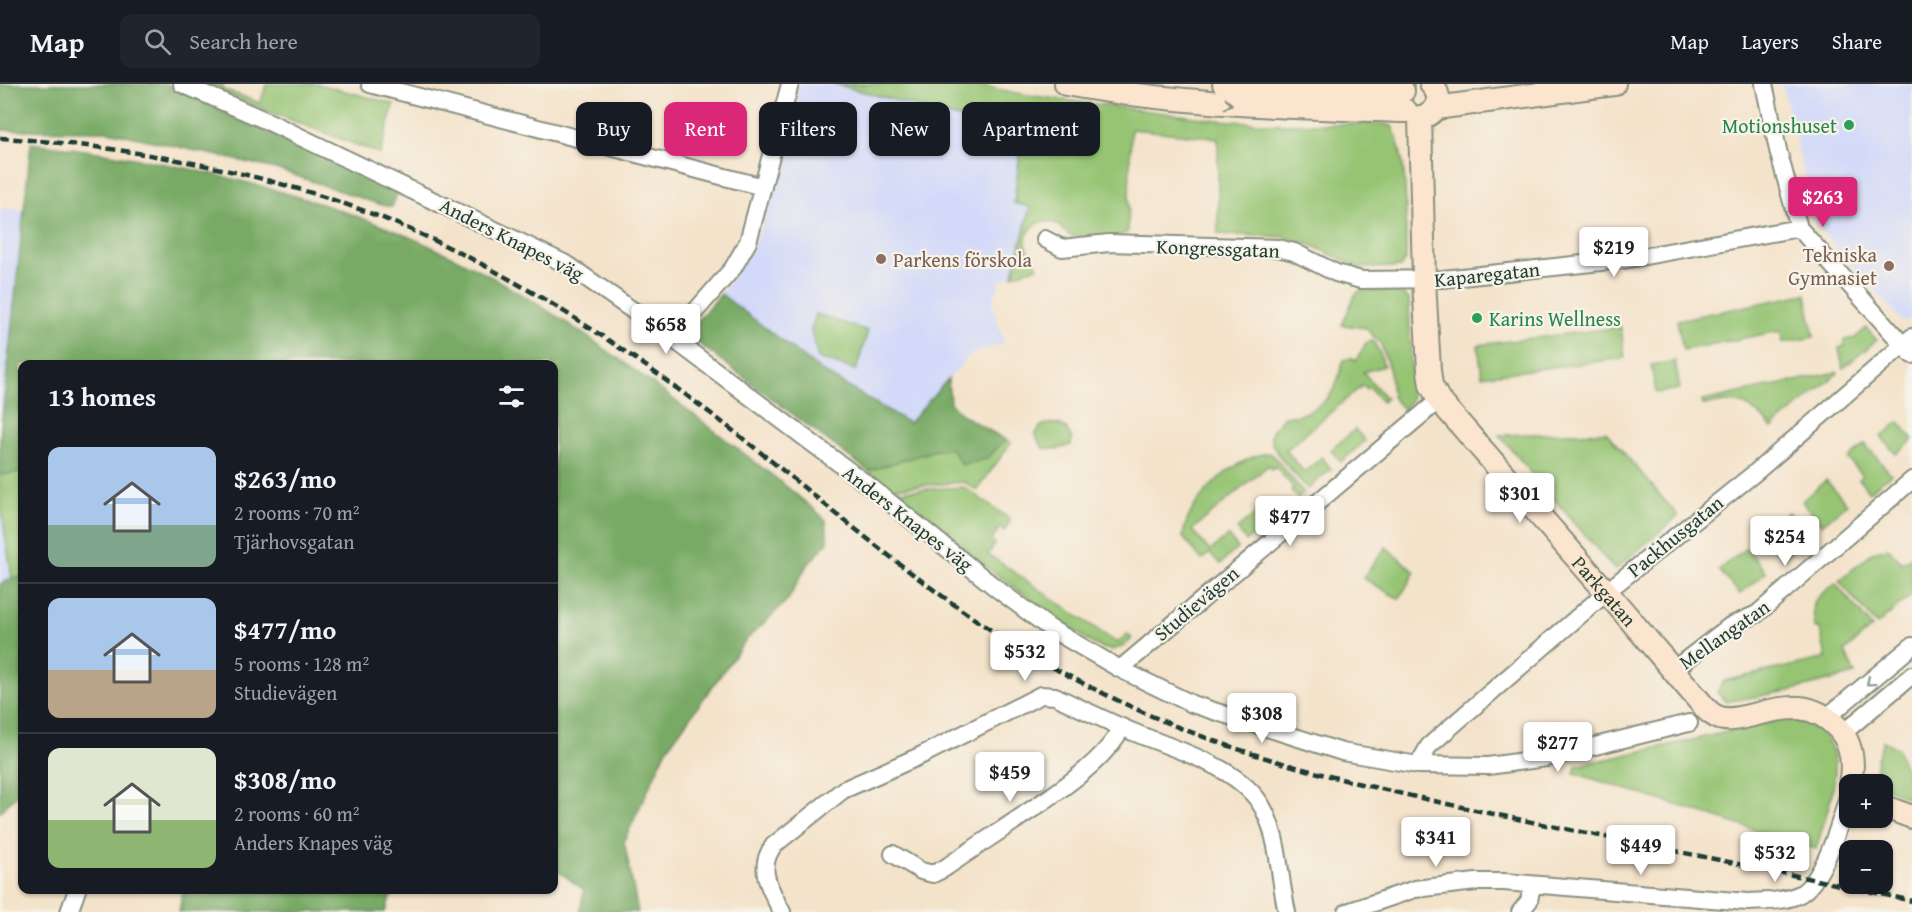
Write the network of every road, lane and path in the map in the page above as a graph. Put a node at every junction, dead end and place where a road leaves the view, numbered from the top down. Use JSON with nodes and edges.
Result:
{"nodes":[{"id":1,"x":182,"y":84,"type":"edge"},
{"id":2,"x":370,"y":84,"type":"edge"},
{"id":3,"x":790,"y":84,"type":"edge"},
{"id":4,"x":1066,"y":84,"type":"edge"},
{"id":5,"x":1224,"y":84,"type":"edge"},
{"id":6,"x":1512,"y":84,"type":"edge"},
{"id":7,"x":1614,"y":84,"type":"edge"},
{"id":8,"x":1764,"y":84,"type":"edge"},
{"id":9,"x":1420,"y":97,"type":"edge"},
{"id":10,"x":763,"y":187,"type":"junction"},
{"id":11,"x":1799,"y":228,"type":"junction"},
{"id":12,"x":1045,"y":239,"type":"dead end"},
{"id":13,"x":1424,"y":280,"type":"junction"},
{"id":14,"x":672,"y":338,"type":"junction"},
{"id":15,"x":1909,"y":346,"type":"edge"},
{"id":16,"x":1439,"y":400,"type":"junction"},
{"id":17,"x":1912,"y":480,"type":"edge"},
{"id":18,"x":1607,"y":592,"type":"junction"},
{"id":19,"x":1912,"y":646,"type":"edge"},
{"id":20,"x":1120,"y":669,"type":"junction"},
{"id":21,"x":1673,"y":669,"type":"junction"},
{"id":22,"x":1912,"y":675,"type":"edge"},
{"id":23,"x":1827,"y":717,"type":"junction"},
{"id":24,"x":1689,"y":723,"type":"dead end"},
{"id":25,"x":1122,"y":727,"type":"junction"},
{"id":26,"x":1843,"y":733,"type":"junction"},
{"id":27,"x":1418,"y":765,"type":"junction"},
{"id":28,"x":1852,"y":774,"type":"edge"},
{"id":29,"x":1893,"y":810,"type":"edge"},
{"id":30,"x":1912,"y":817,"type":"edge"},
{"id":31,"x":1839,"y":825,"type":"edge"},
{"id":32,"x":893,"y":854,"type":"dead end"},
{"id":33,"x":1532,"y":885,"type":"junction"},
{"id":34,"x":76,"y":894,"type":"edge"},
{"id":35,"x":69,"y":912,"type":"edge"},
{"id":36,"x":782,"y":912,"type":"edge"},
{"id":37,"x":1287,"y":912,"type":"edge"},
{"id":38,"x":1347,"y":912,"type":"edge"},
{"id":39,"x":1520,"y":912,"type":"edge"}],
"edges":[{"from":1,"to":14,"type":"street","name":"Anders Knapes väg"},
{"from":2,"to":10,"type":"street"},
{"from":3,"to":10,"type":"street"},
{"from":4,"to":9,"type":"street","one_way":true},
{"from":5,"to":9,"type":"street"},
{"from":6,"to":9,"type":"street"},
{"from":7,"to":9,"type":"street"},
{"from":8,"to":11,"type":"street"},
{"from":9,"to":13,"type":"street","name":"Parkgatan"},
{"from":10,"to":14,"type":"street"},
{"from":11,"to":13,"type":"street","name":"Kaparegatan"},
{"from":11,"to":15,"type":"street"},
{"from":12,"to":13,"type":"street","name":"Kongressgatan"},
{"from":13,"to":16,"type":"street","name":"Parkgatan"},
{"from":14,"to":20,"type":"street","name":"Anders Knapes väg"},
{"from":15,"to":18,"type":"street","name":"Packhusgatan"},
{"from":16,"to":18,"type":"street","name":"Parkgatan"},
{"from":16,"to":20,"type":"street","name":"Studievägen"},
{"from":17,"to":21,"type":"street","name":"Mellangatan"},
{"from":18,"to":21,"type":"street","name":"Parkgatan"},
{"from":18,"to":27,"type":"street","name":"Packhusgatan"},
{"from":19,"to":23,"type":"street","one_way":true},
{"from":20,"to":27,"type":"street","name":"Anders Knapes väg"},
{"from":21,"to":23,"type":"street","name":"Parkgatan"},
{"from":22,"to":26,"type":"street"},
{"from":23,"to":26,"type":"street","name":"Parkgatan"},
{"from":24,"to":27,"type":"street","name":"Anders Knapes väg"},
{"from":25,"to":32,"type":"street"},
{"from":25,"to":36,"type":"street"},
{"from":25,"to":37,"type":"street"},
{"from":26,"to":28,"type":"street","name":"Parkgatan"},
{"from":29,"to":30,"type":"street"},
{"from":31,"to":33,"type":"street"},
{"from":33,"to":38,"type":"street"},
{"from":33,"to":39,"type":"street"},
{"from":34,"to":35,"type":"street"}]}
